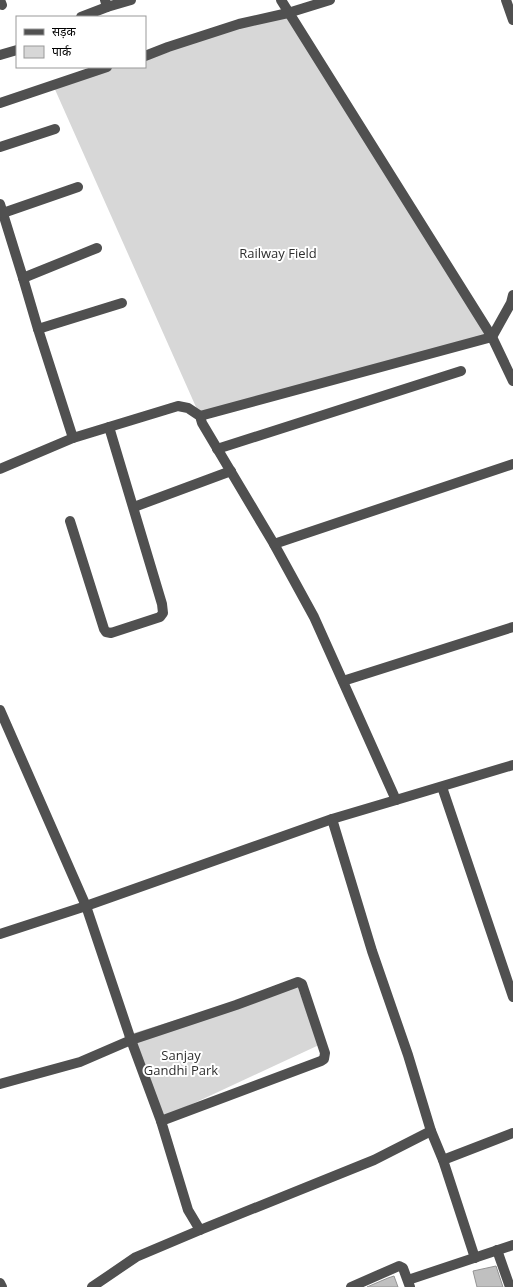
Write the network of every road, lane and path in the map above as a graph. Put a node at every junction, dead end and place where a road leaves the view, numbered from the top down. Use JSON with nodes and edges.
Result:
{"nodes":[{"id":1,"x":131,"y":0,"type":"edge"},
{"id":2,"x":282,"y":0,"type":"edge"},
{"id":3,"x":330,"y":0,"type":"edge"},
{"id":4,"x":506,"y":0,"type":"edge"},
{"id":5,"x":106,"y":4,"type":"edge"},
{"id":6,"x":288,"y":13,"type":"junction"},
{"id":7,"x":83,"y":16,"type":"edge"},
{"id":8,"x":513,"y":20,"type":"edge"},
{"id":9,"x":16,"y":50,"type":"edge"},
{"id":10,"x":0,"y":55,"type":"edge"},
{"id":11,"x":146,"y":56,"type":"edge"},
{"id":12,"x":104,"y":68,"type":"edge"},
{"id":13,"x":0,"y":103,"type":"edge"},
{"id":14,"x":55,"y":129,"type":"dead end"},
{"id":15,"x":0,"y":146,"type":"edge"},
{"id":16,"x":78,"y":187,"type":"dead end"},
{"id":17,"x":1,"y":209,"type":"edge"},
{"id":18,"x":97,"y":248,"type":"dead end"},
{"id":19,"x":24,"y":278,"type":"junction"},
{"id":20,"x":513,"y":295,"type":"edge"},
{"id":21,"x":122,"y":302,"type":"dead end"},
{"id":22,"x":508,"y":316,"type":"edge"},
{"id":23,"x":38,"y":330,"type":"junction"},
{"id":24,"x":492,"y":336,"type":"junction"},
{"id":25,"x":461,"y":371,"type":"dead end"},
{"id":26,"x":513,"y":381,"type":"edge"},
{"id":27,"x":200,"y":416,"type":"junction"},
{"id":28,"x":109,"y":427,"type":"junction"},
{"id":29,"x":73,"y":438,"type":"junction"},
{"id":30,"x":217,"y":449,"type":"junction"},
{"id":31,"x":513,"y":464,"type":"edge"},
{"id":32,"x":0,"y":469,"type":"edge"},
{"id":33,"x":231,"y":471,"type":"junction"},
{"id":34,"x":134,"y":507,"type":"junction"},
{"id":35,"x":70,"y":521,"type":"dead end"},
{"id":36,"x":274,"y":544,"type":"junction"},
{"id":37,"x":513,"y":627,"type":"edge"},
{"id":38,"x":343,"y":680,"type":"junction"},
{"id":39,"x":0,"y":710,"type":"edge"},
{"id":40,"x":513,"y":765,"type":"edge"},
{"id":41,"x":442,"y":787,"type":"junction"},
{"id":42,"x":396,"y":800,"type":"junction"},
{"id":43,"x":332,"y":819,"type":"junction"},
{"id":44,"x":86,"y":906,"type":"junction"},
{"id":45,"x":0,"y":934,"type":"edge"},
{"id":46,"x":513,"y":997,"type":"edge"},
{"id":47,"x":131,"y":1040,"type":"junction"},
{"id":48,"x":0,"y":1084,"type":"edge"},
{"id":49,"x":161,"y":1121,"type":"junction"},
{"id":50,"x":431,"y":1131,"type":"junction"},
{"id":51,"x":513,"y":1133,"type":"edge"},
{"id":52,"x":443,"y":1160,"type":"junction"},
{"id":53,"x":200,"y":1230,"type":"junction"},
{"id":54,"x":513,"y":1245,"type":"edge"},
{"id":55,"x":496,"y":1250,"type":"junction"},
{"id":56,"x":475,"y":1258,"type":"junction"},
{"id":57,"x":0,"y":1283,"type":"edge"},
{"id":58,"x":409,"y":1284,"type":"edge"},
{"id":59,"x":2,"y":1287,"type":"edge"},
{"id":60,"x":92,"y":1287,"type":"edge"},
{"id":61,"x":351,"y":1287,"type":"edge"},
{"id":62,"x":510,"y":1287,"type":"edge"}],
"edges":[{"from":1,"to":5,"type":"street"},
{"from":2,"to":6,"type":"street"},
{"from":3,"to":6,"type":"street"},
{"from":4,"to":8,"type":"street"},
{"from":5,"to":7,"type":"street"},
{"from":6,"to":11,"type":"street"},
{"from":6,"to":24,"type":"street"},
{"from":9,"to":10,"type":"street"},
{"from":12,"to":13,"type":"street"},
{"from":14,"to":15,"type":"street"},
{"from":16,"to":17,"type":"street"},
{"from":17,"to":19,"type":"street"},
{"from":18,"to":19,"type":"street"},
{"from":19,"to":23,"type":"street"},
{"from":20,"to":22,"type":"street"},
{"from":21,"to":23,"type":"street"},
{"from":22,"to":24,"type":"street"},
{"from":23,"to":29,"type":"street"},
{"from":24,"to":26,"type":"street"},
{"from":24,"to":27,"type":"street"},
{"from":25,"to":30,"type":"street"},
{"from":27,"to":28,"type":"street"},
{"from":27,"to":30,"type":"street"},
{"from":28,"to":29,"type":"street"},
{"from":28,"to":34,"type":"street"},
{"from":29,"to":32,"type":"street"},
{"from":30,"to":33,"type":"street"},
{"from":31,"to":36,"type":"street"},
{"from":33,"to":34,"type":"street"},
{"from":33,"to":36,"type":"street"},
{"from":34,"to":35,"type":"street"},
{"from":36,"to":38,"type":"street"},
{"from":37,"to":38,"type":"street"},
{"from":38,"to":42,"type":"street"},
{"from":39,"to":44,"type":"street"},
{"from":40,"to":41,"type":"street"},
{"from":41,"to":42,"type":"street"},
{"from":41,"to":46,"type":"street"},
{"from":42,"to":43,"type":"street"},
{"from":43,"to":44,"type":"street"},
{"from":43,"to":50,"type":"street"},
{"from":44,"to":45,"type":"street"},
{"from":44,"to":47,"type":"street"},
{"from":47,"to":48,"type":"street"},
{"from":47,"to":49,"type":"street"},
{"from":47,"to":49,"type":"street"},
{"from":49,"to":53,"type":"street"},
{"from":50,"to":52,"type":"street"},
{"from":50,"to":53,"type":"street"},
{"from":51,"to":52,"type":"street"},
{"from":52,"to":56,"type":"street"},
{"from":53,"to":60,"type":"street"},
{"from":54,"to":55,"type":"street"},
{"from":55,"to":56,"type":"street"},
{"from":55,"to":62,"type":"street"},
{"from":56,"to":58,"type":"street"},
{"from":57,"to":59,"type":"street"},
{"from":58,"to":61,"type":"street"}]}
